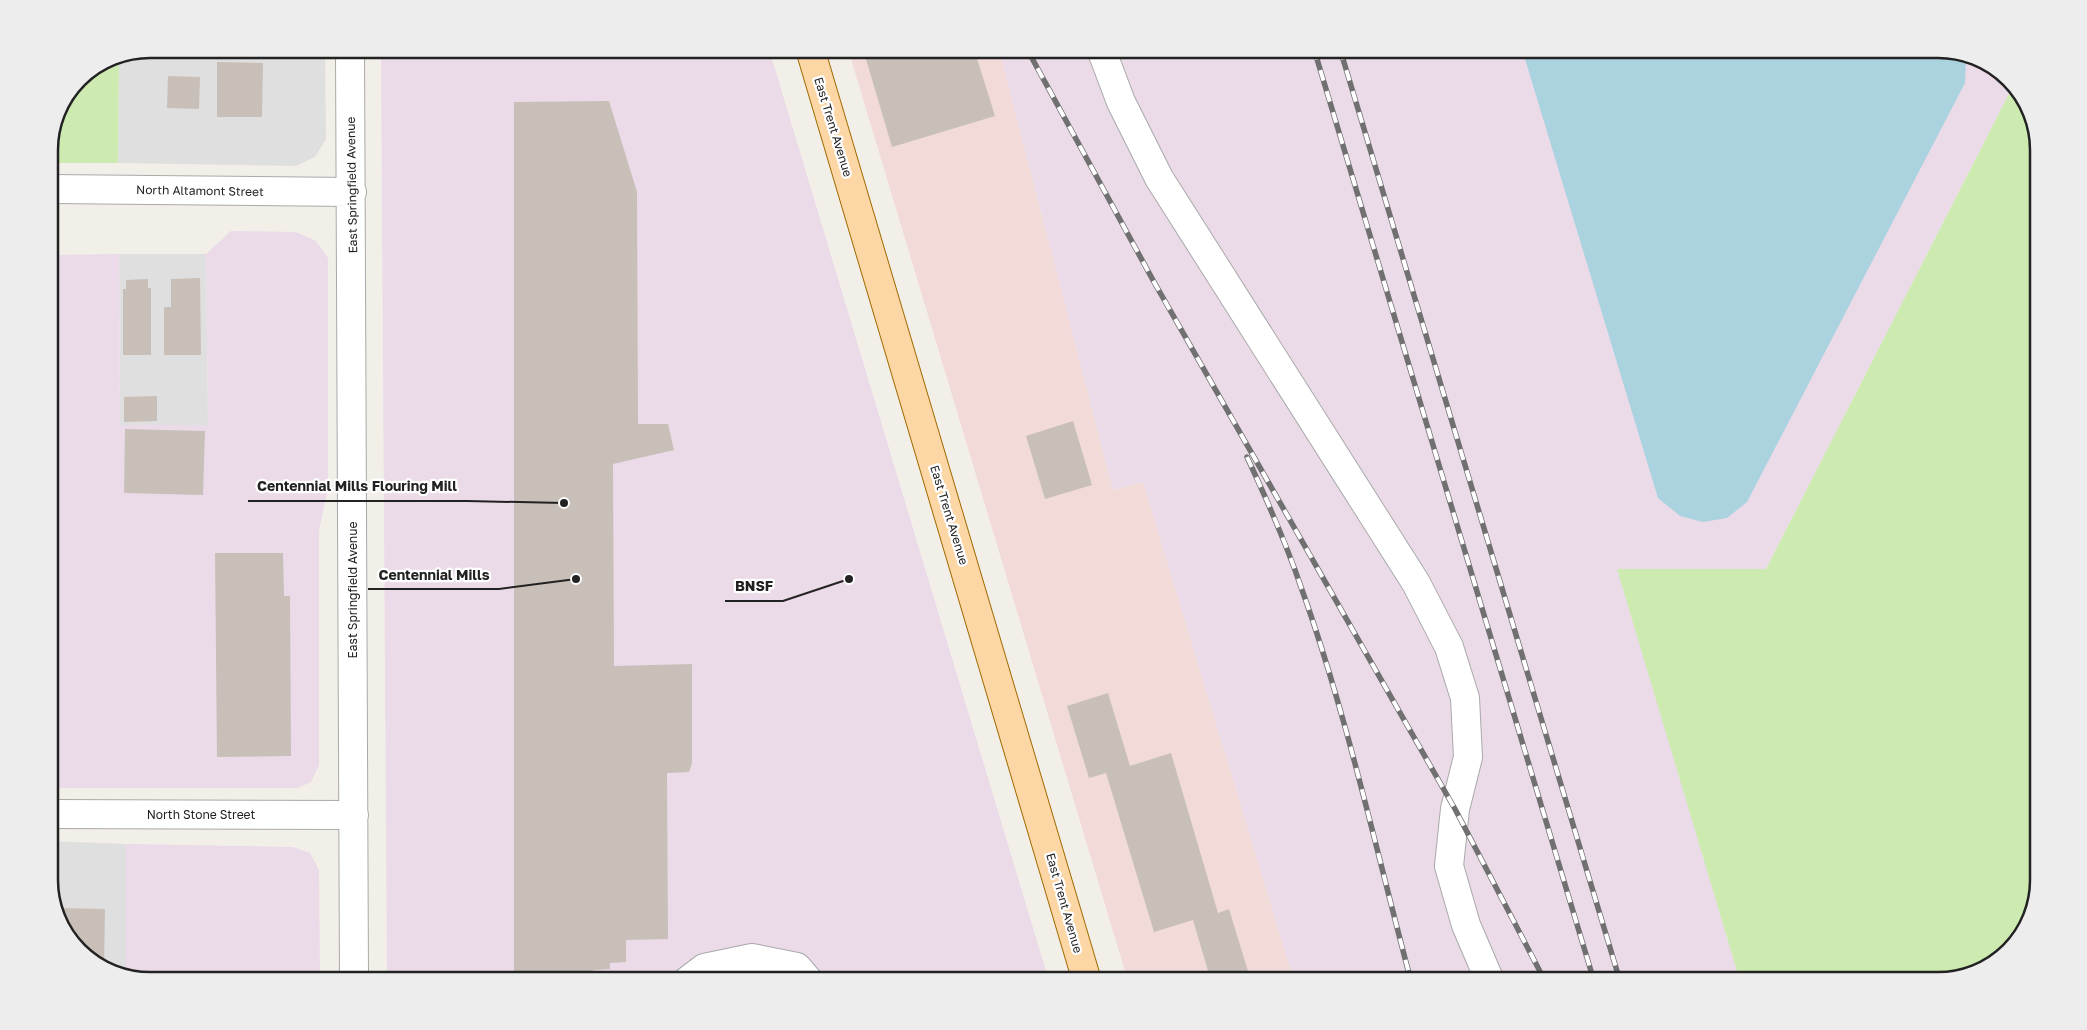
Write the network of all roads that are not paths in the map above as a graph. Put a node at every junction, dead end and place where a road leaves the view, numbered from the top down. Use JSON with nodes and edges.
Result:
{"nodes":[{"id":1,"x":350,"y":58,"type":"edge"},
{"id":2,"x":813,"y":58,"type":"edge"},
{"id":3,"x":1104,"y":58,"type":"edge"},
{"id":4,"x":58,"y":189,"type":"edge"},
{"id":5,"x":352,"y":192,"type":"junction"},
{"id":6,"x":58,"y":814,"type":"edge"},
{"id":7,"x":354,"y":816,"type":"junction"},
{"id":8,"x":354,"y":972,"type":"edge"},
{"id":9,"x":699,"y":972,"type":"edge"},
{"id":10,"x":801,"y":972,"type":"edge"},
{"id":11,"x":1084,"y":972,"type":"edge"},
{"id":12,"x":1486,"y":972,"type":"edge"}],
"edges":[{"from":1,"to":5,"type":"street","name":"East Springfield Avenue"},
{"from":2,"to":11,"type":"main road","name":"East Trent Avenue"},
{"from":3,"to":12,"type":"street"},
{"from":4,"to":5,"type":"street","name":"North Altamont Street"},
{"from":5,"to":7,"type":"street","name":"East Springfield Avenue"},
{"from":6,"to":7,"type":"street","name":"North Stone Street"},
{"from":7,"to":8,"type":"street","name":"East Springfield Avenue"},
{"from":9,"to":10,"type":"street"}]}
